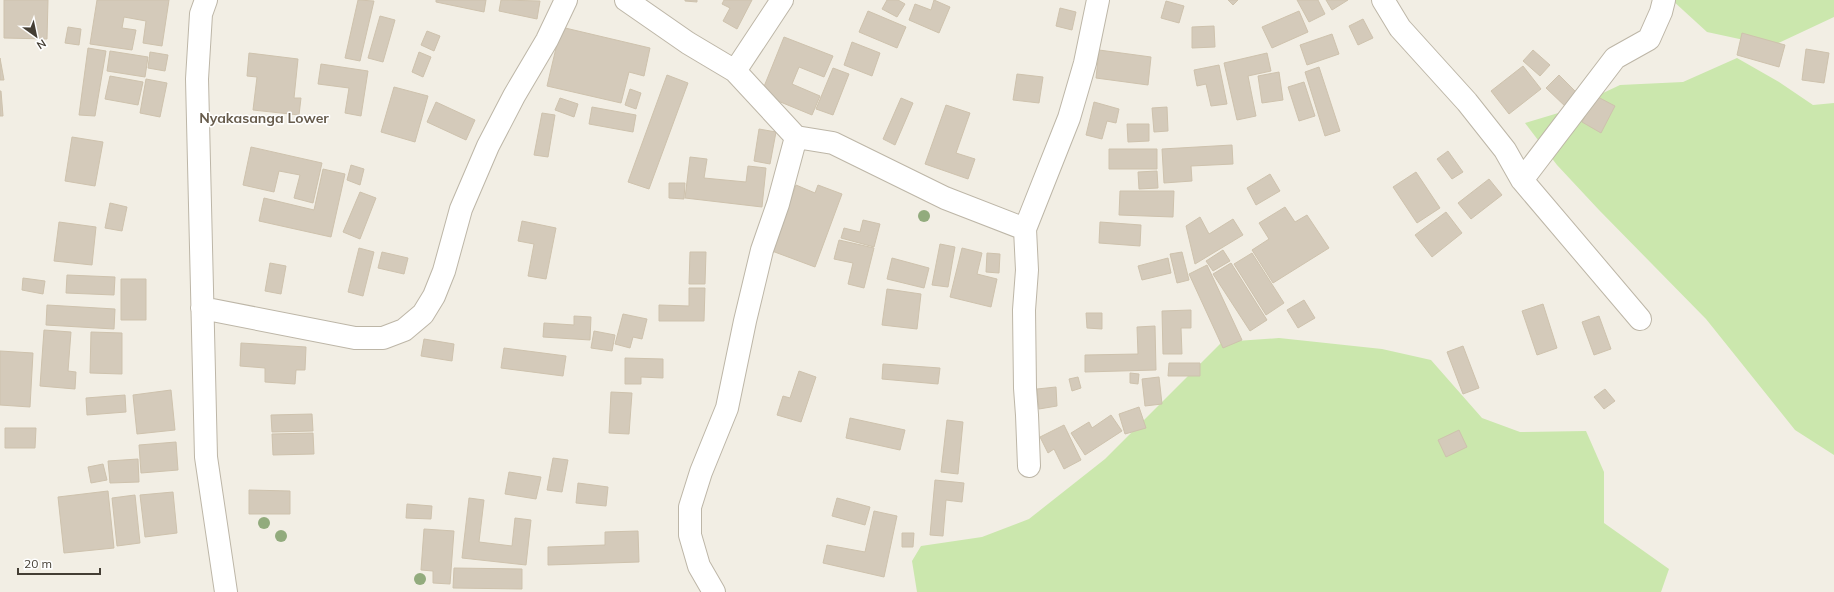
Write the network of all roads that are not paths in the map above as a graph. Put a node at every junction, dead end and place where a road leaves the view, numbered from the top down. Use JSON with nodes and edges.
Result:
{"nodes":[{"id":1,"x":206,"y":0,"type":"edge"},
{"id":2,"x":566,"y":0,"type":"edge"},
{"id":3,"x":626,"y":0,"type":"edge"},
{"id":4,"x":782,"y":0,"type":"edge"},
{"id":5,"x":1098,"y":0,"type":"edge"},
{"id":6,"x":1384,"y":0,"type":"edge"},
{"id":7,"x":1664,"y":0,"type":"edge"},
{"id":8,"x":735,"y":71,"type":"junction"},
{"id":9,"x":796,"y":137,"type":"junction"},
{"id":10,"x":1522,"y":180,"type":"junction"},
{"id":11,"x":1024,"y":229,"type":"junction"},
{"id":12,"x":202,"y":308,"type":"junction"},
{"id":13,"x":1640,"y":318,"type":"dead end"},
{"id":14,"x":1029,"y":466,"type":"dead end"},
{"id":15,"x":226,"y":592,"type":"edge"},
{"id":16,"x":714,"y":592,"type":"edge"}],
"edges":[{"from":1,"to":12,"type":"street"},
{"from":2,"to":12,"type":"street"},
{"from":3,"to":8,"type":"street"},
{"from":4,"to":8,"type":"street"},
{"from":5,"to":11,"type":"street"},
{"from":6,"to":10,"type":"street"},
{"from":7,"to":10,"type":"street"},
{"from":8,"to":9,"type":"street"},
{"from":9,"to":11,"type":"street"},
{"from":9,"to":16,"type":"street"},
{"from":10,"to":13,"type":"street"},
{"from":11,"to":14,"type":"street"},
{"from":12,"to":15,"type":"street"}]}
